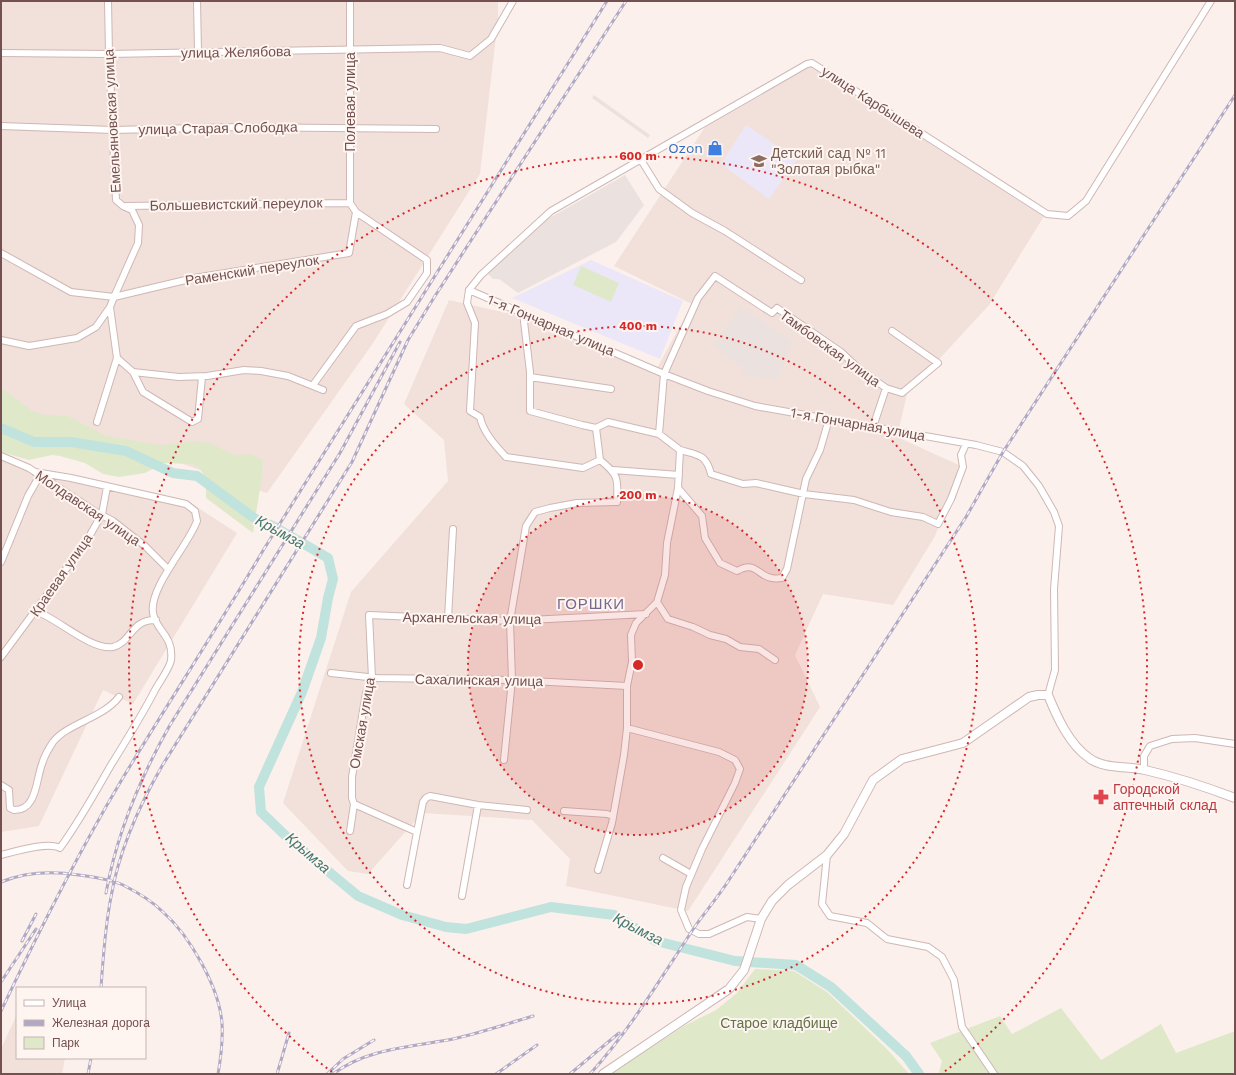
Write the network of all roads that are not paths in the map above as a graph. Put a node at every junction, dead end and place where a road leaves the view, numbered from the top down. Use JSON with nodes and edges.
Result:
{"nodes":[{"id":1,"x":108,"y":1,"type":"edge"},
{"id":2,"x":197,"y":1,"type":"edge"},
{"id":3,"x":350,"y":1,"type":"edge"},
{"id":4,"x":513,"y":1,"type":"edge"},
{"id":5,"x":1210,"y":1,"type":"edge"},
{"id":6,"x":350,"y":50,"type":"junction"},
{"id":7,"x":198,"y":52,"type":"junction"},
{"id":8,"x":1,"y":53,"type":"edge"},
{"id":9,"x":109,"y":54,"type":"junction"},
{"id":10,"x":1,"y":126,"type":"edge"},
{"id":11,"x":350,"y":127,"type":"junction"},
{"id":12,"x":436,"y":128,"type":"dead end"},
{"id":13,"x":113,"y":130,"type":"junction"},
{"id":14,"x":640,"y":160,"type":"junction"},
{"id":15,"x":350,"y":203,"type":"junction"},
{"id":16,"x":122,"y":206,"type":"junction"},
{"id":17,"x":356,"y":212,"type":"junction"},
{"id":18,"x":1,"y":254,"type":"edge"},
{"id":19,"x":801,"y":280,"type":"dead end"},
{"id":20,"x":469,"y":290,"type":"junction"},
{"id":21,"x":114,"y":297,"type":"junction"},
{"id":22,"x":110,"y":307,"type":"junction"},
{"id":23,"x":523,"y":313,"type":"junction"},
{"id":24,"x":892,"y":331,"type":"dead end"},
{"id":25,"x":1,"y":340,"type":"edge"},
{"id":26,"x":117,"y":358,"type":"junction"},
{"id":27,"x":133,"y":372,"type":"junction"},
{"id":28,"x":664,"y":374,"type":"junction"},
{"id":29,"x":202,"y":376,"type":"junction"},
{"id":30,"x":530,"y":377,"type":"junction"},
{"id":31,"x":313,"y":385,"type":"junction"},
{"id":32,"x":886,"y":388,"type":"junction"},
{"id":33,"x":611,"y":389,"type":"dead end"},
{"id":34,"x":323,"y":390,"type":"dead end"},
{"id":35,"x":829,"y":419,"type":"junction"},
{"id":36,"x":97,"y":422,"type":"dead end"},
{"id":37,"x":873,"y":427,"type":"junction"},
{"id":38,"x":596,"y":428,"type":"junction"},
{"id":39,"x":659,"y":434,"type":"junction"},
{"id":40,"x":966,"y":444,"type":"junction"},
{"id":41,"x":680,"y":450,"type":"junction"},
{"id":42,"x":1,"y":456,"type":"edge"},
{"id":43,"x":600,"y":460,"type":"junction"},
{"id":44,"x":613,"y":470,"type":"junction"},
{"id":45,"x":38,"y":474,"type":"junction"},
{"id":46,"x":679,"y":475,"type":"junction"},
{"id":47,"x":107,"y":487,"type":"junction"},
{"id":48,"x":678,"y":488,"type":"junction"},
{"id":49,"x":804,"y":494,"type":"junction"},
{"id":50,"x":102,"y":514,"type":"junction"},
{"id":51,"x":453,"y":529,"type":"dead end"},
{"id":52,"x":1,"y":562,"type":"edge"},
{"id":53,"x":168,"y":569,"type":"junction"},
{"id":54,"x":658,"y":602,"type":"junction"},
{"id":55,"x":35,"y":611,"type":"junction"},
{"id":56,"x":646,"y":614,"type":"junction"},
{"id":57,"x":369,"y":615,"type":"joint"},
{"id":58,"x":448,"y":618,"type":"junction"},
{"id":59,"x":156,"y":620,"type":"junction"},
{"id":60,"x":510,"y":621,"type":"junction"},
{"id":61,"x":1,"y":657,"type":"edge"},
{"id":62,"x":775,"y":660,"type":"dead end"},
{"id":63,"x":331,"y":673,"type":"dead end"},
{"id":64,"x":372,"y":678,"type":"junction"},
{"id":65,"x":512,"y":680,"type":"junction"},
{"id":66,"x":627,"y":686,"type":"junction"},
{"id":67,"x":1048,"y":695,"type":"junction"},
{"id":68,"x":119,"y":697,"type":"dead end"},
{"id":69,"x":627,"y":728,"type":"junction"},
{"id":70,"x":1235,"y":744,"type":"edge"},
{"id":71,"x":504,"y":760,"type":"dead end"},
{"id":72,"x":1144,"y":770,"type":"junction"},
{"id":73,"x":1,"y":785,"type":"edge"},
{"id":74,"x":1235,"y":798,"type":"edge"},
{"id":75,"x":354,"y":804,"type":"junction"},
{"id":76,"x":478,"y":805,"type":"junction"},
{"id":77,"x":527,"y":810,"type":"dead end"},
{"id":78,"x":564,"y":811,"type":"dead end"},
{"id":79,"x":613,"y":816,"type":"junction"},
{"id":80,"x":350,"y":831,"type":"dead end"},
{"id":81,"x":417,"y":832,"type":"junction"},
{"id":82,"x":1,"y":855,"type":"edge"},
{"id":83,"x":827,"y":855,"type":"junction"},
{"id":84,"x":663,"y":858,"type":"dead end"},
{"id":85,"x":598,"y":870,"type":"dead end"},
{"id":86,"x":691,"y":874,"type":"junction"},
{"id":87,"x":407,"y":885,"type":"dead end"},
{"id":88,"x":462,"y":896,"type":"dead end"},
{"id":89,"x":761,"y":919,"type":"junction"},
{"id":90,"x":603,"y":1074,"type":"edge"},
{"id":91,"x":994,"y":1074,"type":"edge"}],
"edges":[{"from":1,"to":9,"type":"street","name":"Емельяновская улица"},
{"from":2,"to":7,"type":"street"},
{"from":3,"to":6,"type":"street","name":"Полевая улица"},
{"from":4,"to":6,"type":"street","name":"улица Желябова"},
{"from":5,"to":14,"type":"street","name":"улица Карбышева"},
{"from":6,"to":7,"type":"street","name":"улица Желябова"},
{"from":6,"to":11,"type":"street","name":"Полевая улица"},
{"from":7,"to":9,"type":"street","name":"улица Желябова"},
{"from":8,"to":9,"type":"street","name":"улица Желябова"},
{"from":9,"to":13,"type":"street","name":"Емельяновская улица"},
{"from":10,"to":13,"type":"street","name":"улица Старая Слободка"},
{"from":11,"to":12,"type":"street","name":"улица Старая Слободка"},
{"from":11,"to":13,"type":"street","name":"улица Старая Слободка"},
{"from":11,"to":15,"type":"street","name":"Полевая улица"},
{"from":13,"to":16,"type":"street","name":"Емельяновская улица"},
{"from":14,"to":19,"type":"street"},
{"from":14,"to":20,"type":"street","name":"улица Карбышева"},
{"from":15,"to":16,"type":"street","name":"Большевистский переулок"},
{"from":15,"to":17,"type":"street"},
{"from":16,"to":21,"type":"street","name":"Емельяновская улица"},
{"from":17,"to":21,"type":"street","name":"Раменский переулок"},
{"from":17,"to":31,"type":"street"},
{"from":18,"to":21,"type":"street"},
{"from":20,"to":23,"type":"street","name":"1-я Гончарная улица"},
{"from":20,"to":43,"type":"street"},
{"from":21,"to":22,"type":"street","name":"Емельяновская улица"},
{"from":22,"to":25,"type":"street","name":"Емельяновская улица"},
{"from":22,"to":26,"type":"street"},
{"from":23,"to":28,"type":"street","name":"1-я Гончарная улица"},
{"from":23,"to":30,"type":"street"},
{"from":24,"to":32,"type":"street"},
{"from":26,"to":27,"type":"street"},
{"from":26,"to":36,"type":"street"},
{"from":27,"to":29,"type":"street"},
{"from":27,"to":29,"type":"street"},
{"from":28,"to":32,"type":"street","name":"Тамбовская улица"},
{"from":28,"to":35,"type":"street","name":"1-я Гончарная улица"},
{"from":28,"to":39,"type":"street"},
{"from":29,"to":31,"type":"street"},
{"from":30,"to":33,"type":"street"},
{"from":30,"to":38,"type":"street"},
{"from":31,"to":34,"type":"street"},
{"from":32,"to":37,"type":"street"},
{"from":35,"to":37,"type":"street","name":"1-я Гончарная улица"},
{"from":35,"to":49,"type":"street"},
{"from":37,"to":40,"type":"street","name":"1-я Гончарная улица"},
{"from":38,"to":39,"type":"street"},
{"from":38,"to":43,"type":"street"},
{"from":39,"to":41,"type":"street"},
{"from":40,"to":49,"type":"street"},
{"from":40,"to":67,"type":"street","name":"1-я Гончарная улица"},
{"from":41,"to":46,"type":"street"},
{"from":41,"to":49,"type":"street"},
{"from":42,"to":45,"type":"street","name":"Молдавская улица"},
{"from":43,"to":44,"type":"street"},
{"from":44,"to":46,"type":"street"},
{"from":44,"to":60,"type":"street"},
{"from":45,"to":47,"type":"street"},
{"from":45,"to":50,"type":"street","name":"Молдавская улица"},
{"from":45,"to":52,"type":"street"},
{"from":46,"to":48,"type":"street"},
{"from":47,"to":50,"type":"street","name":"Краевая улица"},
{"from":47,"to":53,"type":"street"},
{"from":48,"to":49,"type":"street"},
{"from":48,"to":54,"type":"street"},
{"from":50,"to":53,"type":"street","name":"Молдавская улица"},
{"from":50,"to":55,"type":"street","name":"Краевая улица"},
{"from":51,"to":58,"type":"street"},
{"from":53,"to":59,"type":"street"},
{"from":54,"to":56,"type":"street"},
{"from":54,"to":62,"type":"street"},
{"from":55,"to":59,"type":"street"},
{"from":55,"to":61,"type":"street","name":"Краевая улица"},
{"from":56,"to":60,"type":"street","name":"Архангельская улица"},
{"from":56,"to":66,"type":"street"},
{"from":57,"to":58,"type":"street","name":"Архангельская улица"},
{"from":57,"to":64,"type":"street","name":"Омская улица"},
{"from":58,"to":60,"type":"street","name":"Архангельская улица"},
{"from":59,"to":82,"type":"street"},
{"from":60,"to":65,"type":"street"},
{"from":63,"to":64,"type":"street","name":"Сахалинская улица"},
{"from":64,"to":65,"type":"street","name":"Сахалинская улица"},
{"from":64,"to":75,"type":"street","name":"Омская улица"},
{"from":65,"to":66,"type":"street","name":"Сахалинская улица"},
{"from":65,"to":71,"type":"street"},
{"from":66,"to":69,"type":"street"},
{"from":67,"to":72,"type":"street"},
{"from":67,"to":83,"type":"street"},
{"from":68,"to":73,"type":"street"},
{"from":69,"to":79,"type":"street"},
{"from":69,"to":86,"type":"street"},
{"from":70,"to":72,"type":"street"},
{"from":72,"to":74,"type":"street"},
{"from":75,"to":80,"type":"street","name":"Омская улица"},
{"from":75,"to":81,"type":"street"},
{"from":76,"to":77,"type":"street"},
{"from":76,"to":81,"type":"street"},
{"from":76,"to":88,"type":"street"},
{"from":78,"to":79,"type":"street"},
{"from":79,"to":85,"type":"street"},
{"from":81,"to":87,"type":"street"},
{"from":83,"to":89,"type":"street"},
{"from":83,"to":91,"type":"street"},
{"from":84,"to":86,"type":"street"},
{"from":86,"to":89,"type":"street"},
{"from":89,"to":90,"type":"street"}]}
